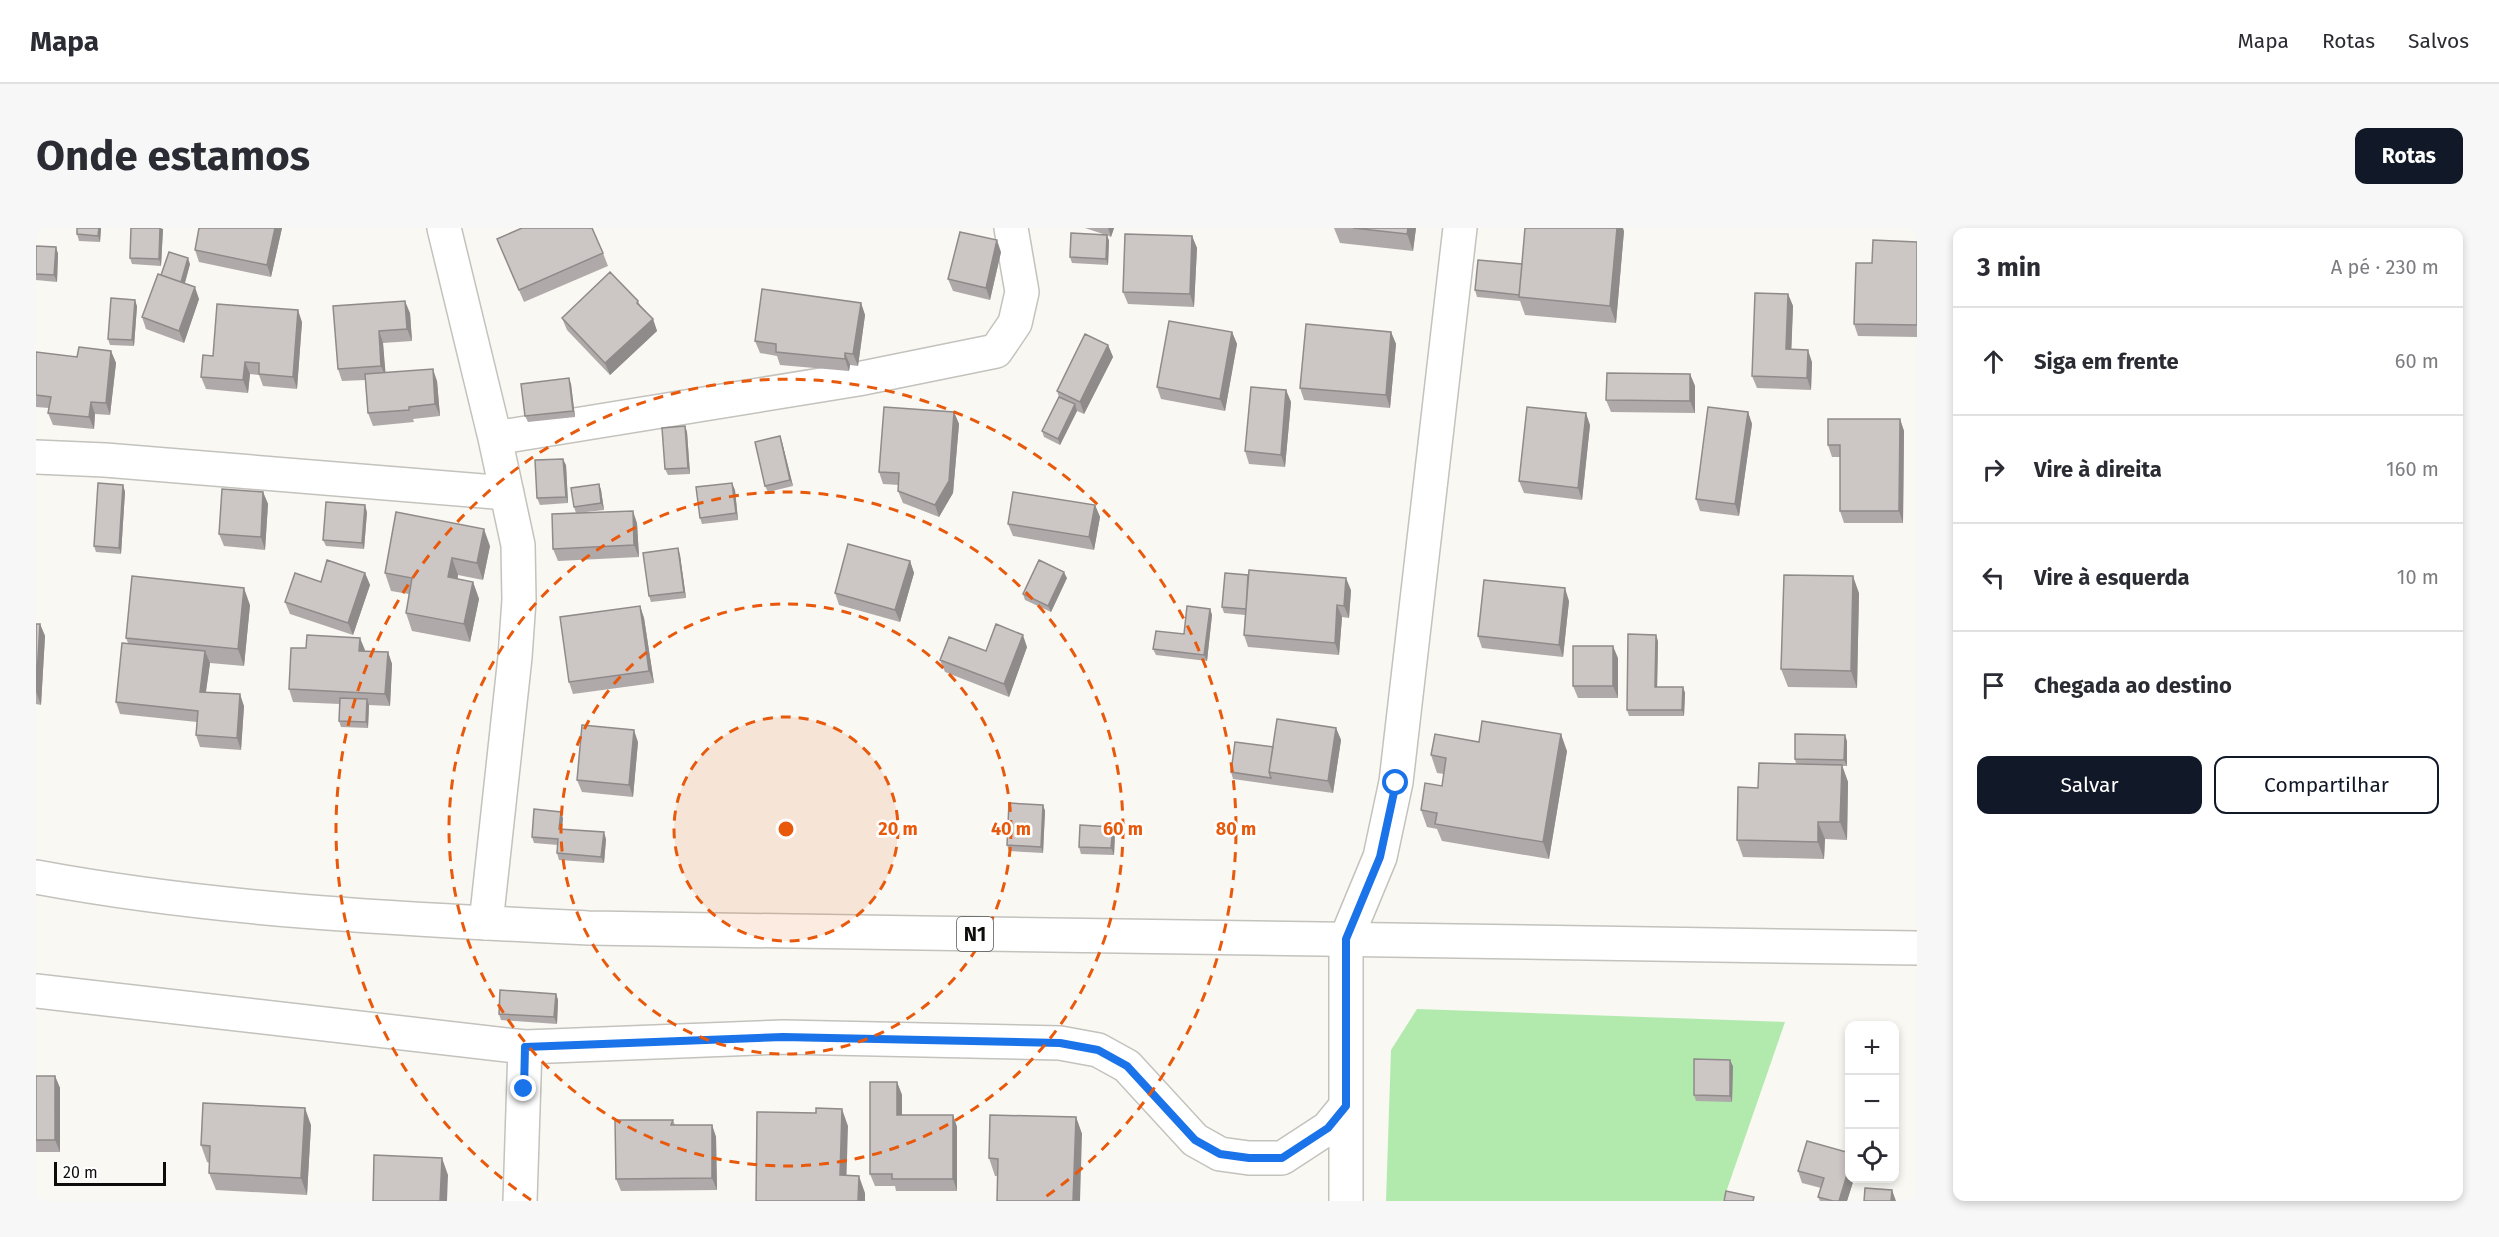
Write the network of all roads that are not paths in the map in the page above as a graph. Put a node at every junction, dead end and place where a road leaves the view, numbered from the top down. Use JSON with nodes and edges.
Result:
{"nodes":[{"id":1,"x":444,"y":228,"type":"edge"},
{"id":2,"x":1011,"y":228,"type":"edge"},
{"id":3,"x":1460,"y":228,"type":"edge"},
{"id":4,"x":495,"y":438,"type":"junction"},
{"id":5,"x":36,"y":458,"type":"edge"},
{"id":6,"x":507,"y":493,"type":"junction"},
{"id":7,"x":36,"y":877,"type":"edge"},
{"id":8,"x":486,"y":923,"type":"junction"},
{"id":9,"x":1346,"y":939,"type":"junction"},
{"id":10,"x":1917,"y":948,"type":"edge"},
{"id":11,"x":36,"y":991,"type":"edge"},
{"id":12,"x":525,"y":1047,"type":"junction"},
{"id":13,"x":1346,"y":1106,"type":"junction"},
{"id":14,"x":520,"y":1201,"type":"edge"},
{"id":15,"x":1346,"y":1201,"type":"edge"}],
"edges":[{"from":1,"to":4,"type":"main road"},
{"from":2,"to":4,"type":"main road"},
{"from":3,"to":9,"type":"main road"},
{"from":4,"to":6,"type":"main road"},
{"from":5,"to":6,"type":"main road"},
{"from":6,"to":8,"type":"main road"},
{"from":7,"to":8,"type":"main road","number":"N1"},
{"from":8,"to":9,"type":"main road","number":"N1"},
{"from":9,"to":10,"type":"main road","number":"N1"},
{"from":9,"to":13,"type":"main road"},
{"from":11,"to":12,"type":"main road"},
{"from":12,"to":13,"type":"main road"},
{"from":12,"to":14,"type":"main road"},
{"from":13,"to":15,"type":"main road"}]}
